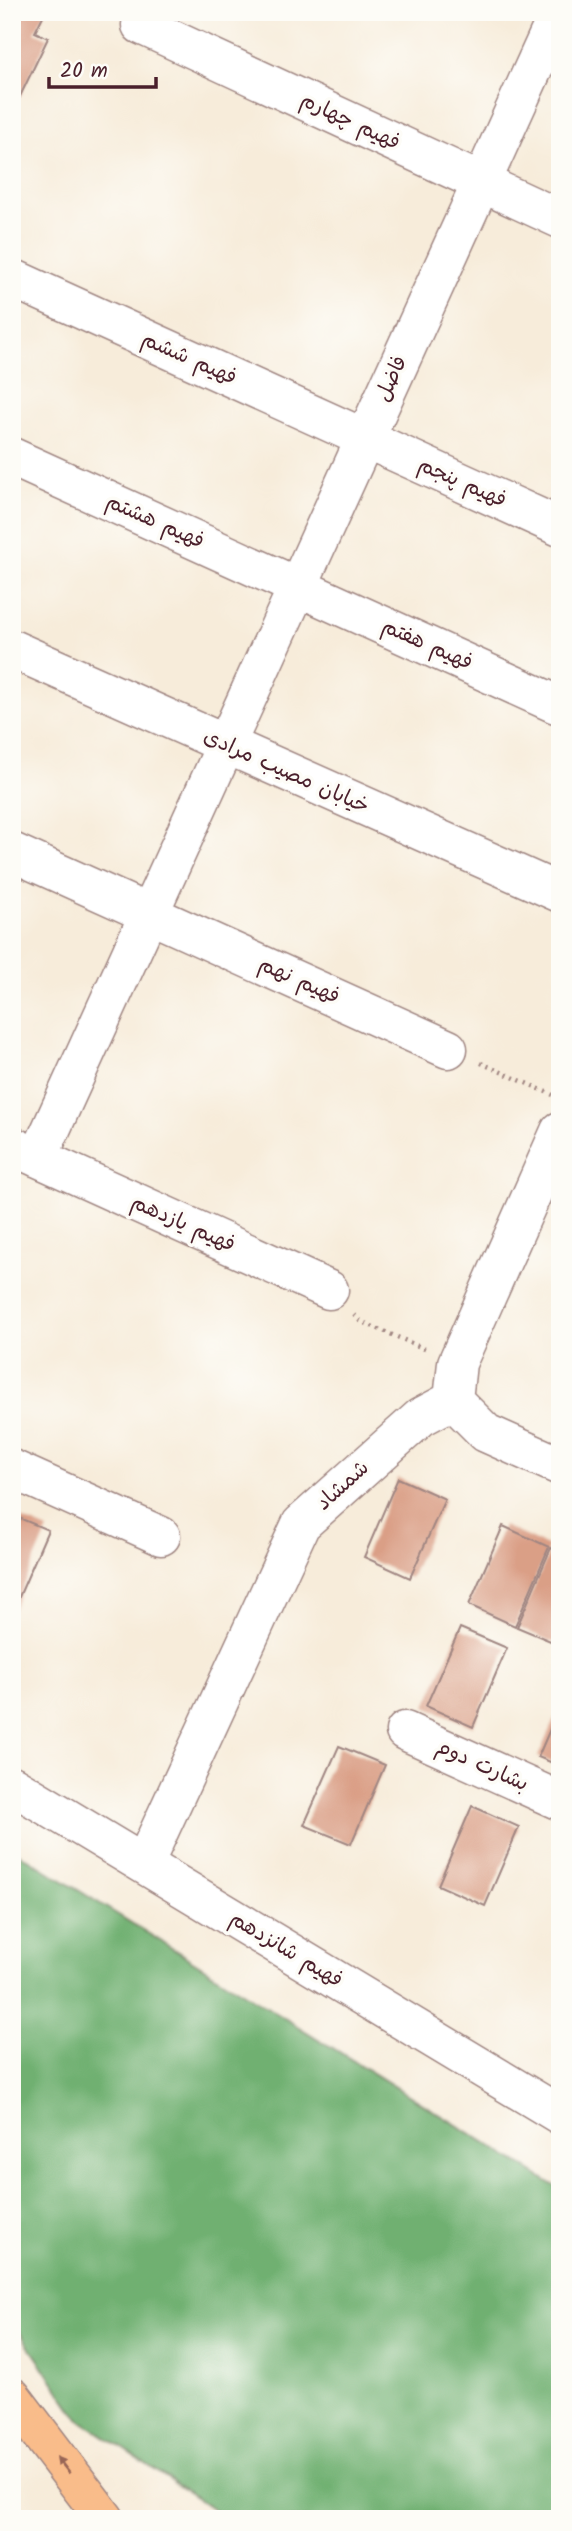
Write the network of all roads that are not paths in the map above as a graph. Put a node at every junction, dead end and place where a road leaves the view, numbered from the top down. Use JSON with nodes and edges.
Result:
{"nodes":[{"id":1,"x":559,"y":12,"type":"edge"},
{"id":2,"x":141,"y":25,"type":"dead end"},
{"id":3,"x":482,"y":183,"type":"junction"},
{"id":4,"x":560,"y":219,"type":"edge"},
{"id":5,"x":12,"y":278,"type":"edge"},
{"id":6,"x":365,"y":439,"type":"junction"},
{"id":7,"x":12,"y":457,"type":"edge"},
{"id":8,"x":560,"y":527,"type":"edge"},
{"id":9,"x":298,"y":587,"type":"junction"},
{"id":10,"x":12,"y":649,"type":"edge"},
{"id":11,"x":556,"y":704,"type":"dead end"},
{"id":12,"x":225,"y":746,"type":"junction"},
{"id":13,"x":12,"y":852,"type":"edge"},
{"id":14,"x":560,"y":893,"type":"edge"},
{"id":15,"x":149,"y":914,"type":"junction"},
{"id":16,"x":448,"y":1049,"type":"road end"},
{"id":17,"x":560,"y":1131,"type":"edge"},
{"id":18,"x":25,"y":1152,"type":"edge"},
{"id":19,"x":329,"y":1290,"type":"road end"},
{"id":20,"x":455,"y":1382,"type":"junction"},
{"id":21,"x":560,"y":1466,"type":"edge"},
{"id":22,"x":12,"y":1469,"type":"edge"},
{"id":23,"x":161,"y":1536,"type":"dead end"},
{"id":24,"x":405,"y":1731,"type":"dead end"},
{"id":25,"x":12,"y":1785,"type":"edge"},
{"id":26,"x":560,"y":1801,"type":"edge"},
{"id":27,"x":144,"y":1864,"type":"junction"},
{"id":28,"x":560,"y":2115,"type":"edge"},
{"id":29,"x":12,"y":2397,"type":"edge"},
{"id":30,"x":105,"y":2519,"type":"edge"}],
"edges":[{"from":1,"to":3,"type":"street","name":"فاضل"},
{"from":2,"to":3,"type":"street","name":"فهیم چهارم"},
{"from":3,"to":4,"type":"street","name":"فهیم چهارم"},
{"from":3,"to":6,"type":"street","name":"فاضل"},
{"from":5,"to":6,"type":"street","name":"فهیم ششم"},
{"from":6,"to":8,"type":"street","name":"فهیم پنجم"},
{"from":6,"to":9,"type":"street","name":"فاضل"},
{"from":7,"to":9,"type":"street","name":"فهیم هشتم"},
{"from":9,"to":11,"type":"street","name":"فهیم هفتم"},
{"from":9,"to":12,"type":"street","name":"فاضل"},
{"from":10,"to":12,"type":"street","name":"خیابان مصیب مرادی"},
{"from":12,"to":14,"type":"street","name":"خیابان مصیب مرادی"},
{"from":12,"to":15,"type":"street","name":"فاضل"},
{"from":13,"to":15,"type":"street","name":"فهیم نهم"},
{"from":15,"to":16,"type":"street","name":"فهیم نهم"},
{"from":15,"to":18,"type":"street","name":"فاضل"},
{"from":17,"to":20,"type":"street"},
{"from":18,"to":19,"type":"street","name":"فهیم یازدهم"},
{"from":20,"to":21,"type":"street"},
{"from":20,"to":27,"type":"street","name":"شمشاد"},
{"from":22,"to":23,"type":"street"},
{"from":24,"to":26,"type":"street","name":"بشارت دوم"},
{"from":25,"to":27,"type":"street","name":"فهیم شانزدهم"},
{"from":27,"to":28,"type":"street","name":"فهیم شانزدهم"},
{"from":30,"to":29,"type":"highway","one_way":true}]}
